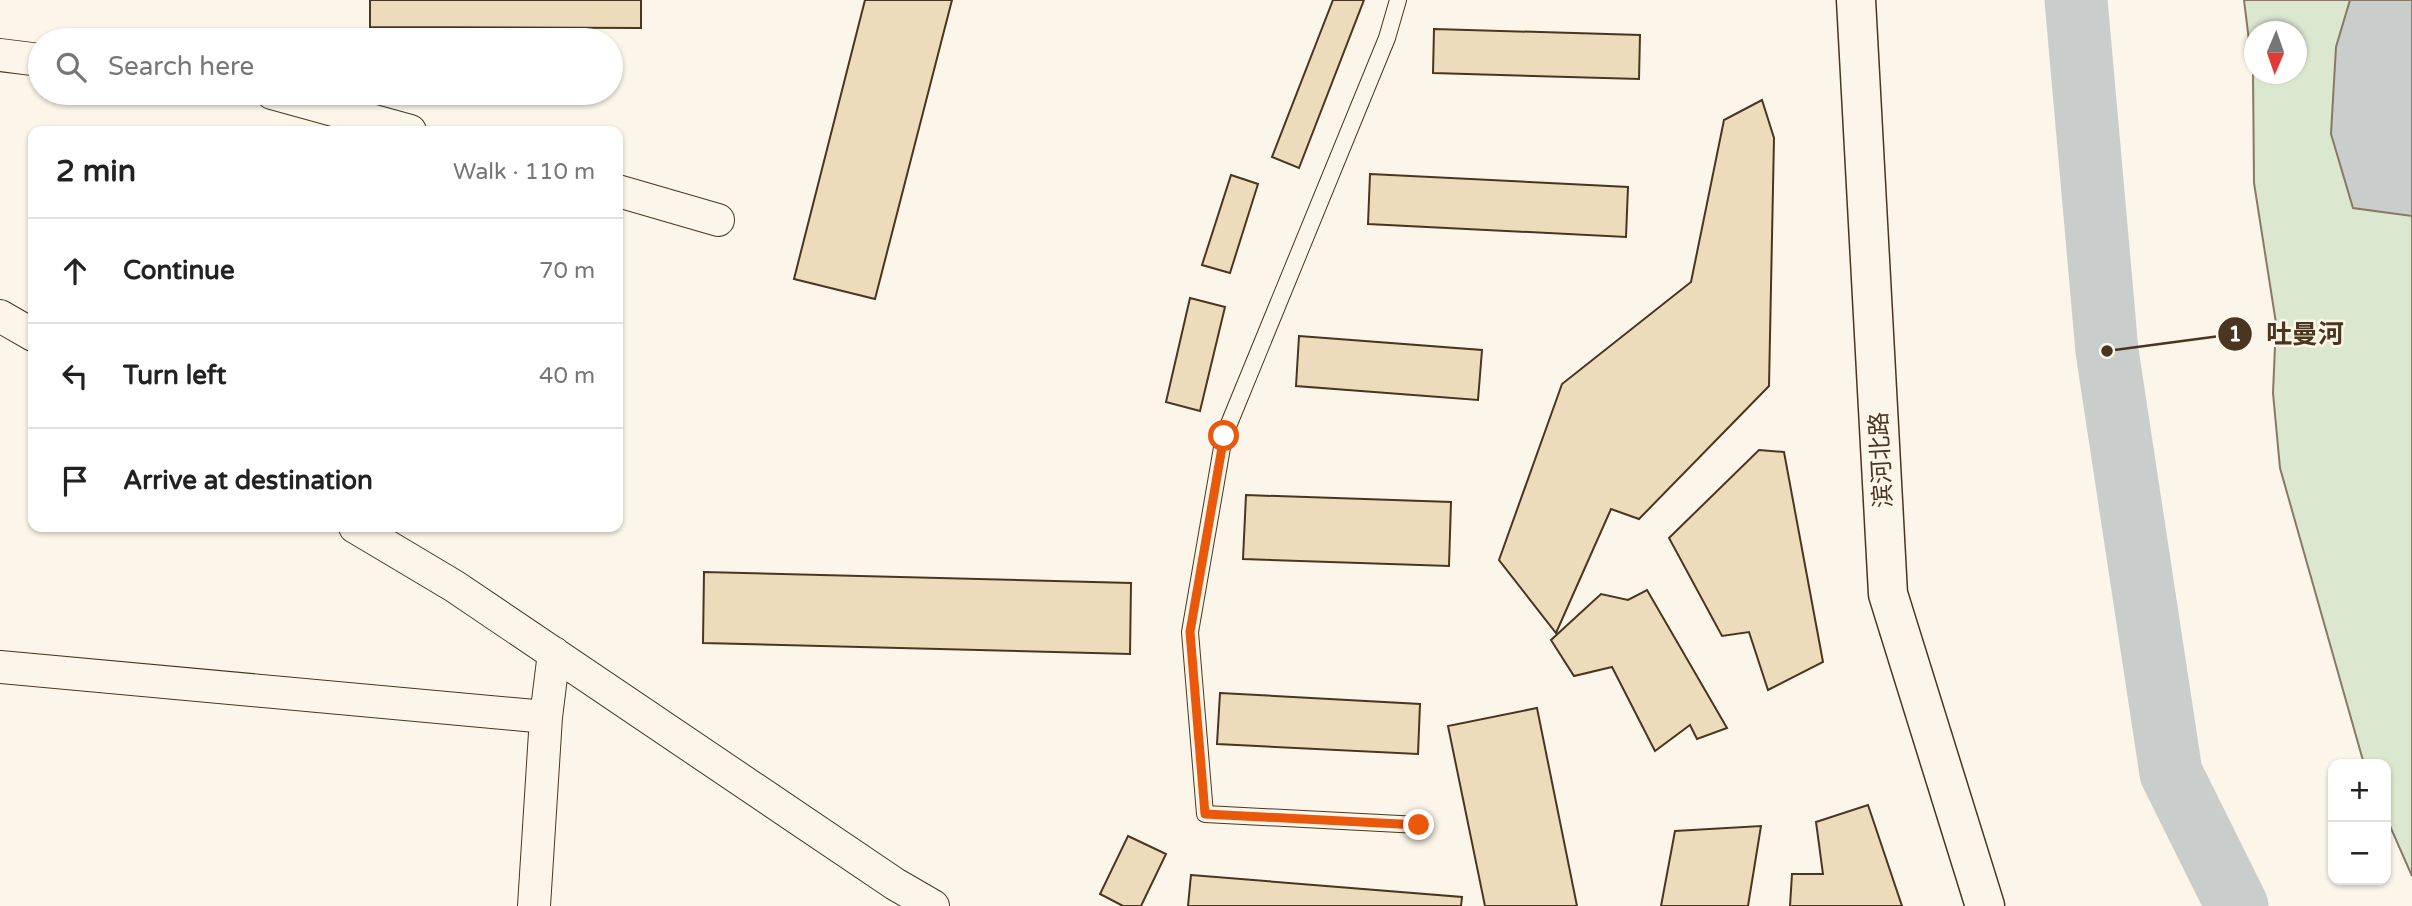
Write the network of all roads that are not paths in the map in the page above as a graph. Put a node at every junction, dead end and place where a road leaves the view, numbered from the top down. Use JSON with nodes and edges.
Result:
{"nodes":[{"id":1,"x":1398,"y":0,"type":"edge"},
{"id":2,"x":1856,"y":0,"type":"edge"},
{"id":3,"x":0,"y":55,"type":"edge"},
{"id":4,"x":28,"y":58,"type":"edge"},
{"id":5,"x":316,"y":105,"type":"edge"},
{"id":6,"x":392,"y":126,"type":"edge"},
{"id":7,"x":623,"y":192,"type":"edge"},
{"id":8,"x":718,"y":220,"type":"dead end"},
{"id":9,"x":0,"y":316,"type":"edge"},
{"id":10,"x":28,"y":332,"type":"edge"},
{"id":11,"x":363,"y":532,"type":"edge"},
{"id":12,"x":554,"y":653,"type":"junction"},
{"id":13,"x":0,"y":667,"type":"edge"},
{"id":14,"x":546,"y":717,"type":"junction"},
{"id":15,"x":1419,"y":825,"type":"dead end"},
{"id":16,"x":534,"y":906,"type":"edge"},
{"id":17,"x":933,"y":906,"type":"edge"},
{"id":18,"x":1985,"y":906,"type":"edge"}],
"edges":[{"from":1,"to":15,"type":"lane"},
{"from":2,"to":18,"type":"main road","name":"滨河北路"},
{"from":3,"to":4,"type":"street"},
{"from":5,"to":6,"type":"street"},
{"from":7,"to":8,"type":"street"},
{"from":9,"to":10,"type":"street"},
{"from":11,"to":12,"type":"street"},
{"from":12,"to":14,"type":"street"},
{"from":12,"to":17,"type":"street"},
{"from":13,"to":14,"type":"street"},
{"from":14,"to":16,"type":"street"}]}
